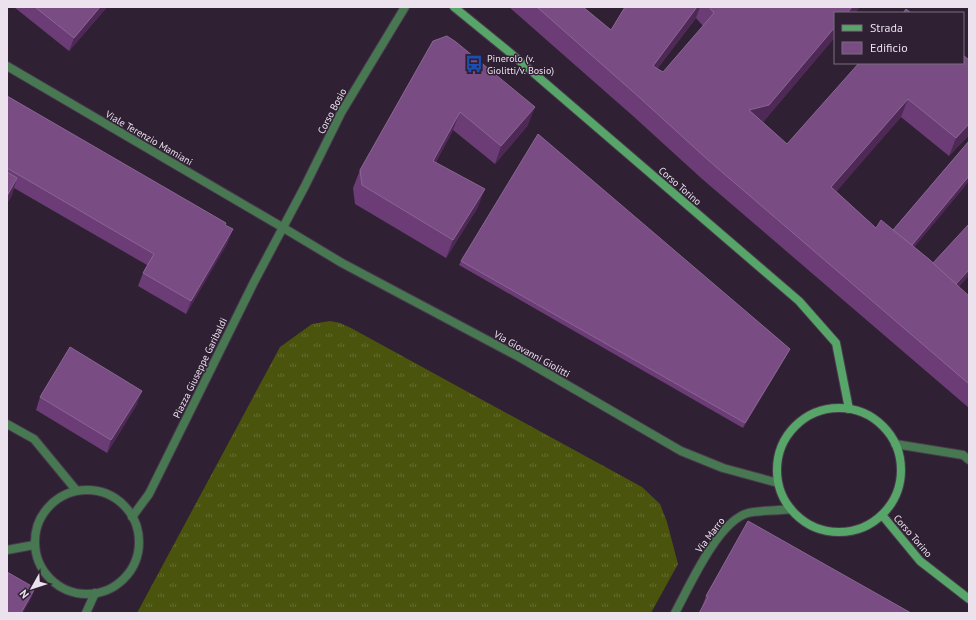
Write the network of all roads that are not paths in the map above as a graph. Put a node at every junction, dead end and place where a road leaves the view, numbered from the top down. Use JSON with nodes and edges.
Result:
{"nodes":[{"id":1,"x":405,"y":7,"type":"edge"},
{"id":2,"x":454,"y":7,"type":"edge"},
{"id":3,"x":7,"y":66,"type":"edge"},
{"id":4,"x":282,"y":227,"type":"junction"},
{"id":5,"x":849,"y":409,"type":"junction"},
{"id":6,"x":7,"y":424,"type":"edge"},
{"id":7,"x":895,"y":444,"type":"junction"},
{"id":8,"x":969,"y":460,"type":"edge"},
{"id":9,"x":778,"y":483,"type":"junction"},
{"id":10,"x":76,"y":490,"type":"junction"},
{"id":11,"x":791,"y":510,"type":"junction"},
{"id":12,"x":882,"y":515,"type":"junction"},
{"id":13,"x":132,"y":517,"type":"junction"},
{"id":14,"x":34,"y":545,"type":"junction"},
{"id":15,"x":7,"y":550,"type":"edge"},
{"id":16,"x":95,"y":593,"type":"junction"},
{"id":17,"x":969,"y":599,"type":"edge"},
{"id":18,"x":86,"y":613,"type":"edge"},
{"id":19,"x":675,"y":613,"type":"edge"}],
"edges":[{"from":1,"to":4,"type":"street","name":"Corso Bosio"},
{"from":2,"to":5,"type":"main road","name":"Corso Torino"},
{"from":3,"to":4,"type":"street","name":"Viale Terenzio Mamiani"},
{"from":4,"to":9,"type":"street","name":"Via Giovanni Giolitti"},
{"from":4,"to":13,"type":"street","name":"Piazza Giuseppe Garibaldi"},
{"from":5,"to":7,"type":"main road"},
{"from":5,"to":9,"type":"main road"},
{"from":6,"to":10,"type":"street"},
{"from":7,"to":8,"type":"street"},
{"from":7,"to":12,"type":"main road"},
{"from":9,"to":11,"type":"main road"},
{"from":10,"to":13,"type":"street"},
{"from":10,"to":14,"type":"street"},
{"from":11,"to":12,"type":"main road"},
{"from":11,"to":19,"type":"street","name":"Via Marro"},
{"from":12,"to":17,"type":"main road","name":"Corso Torino"},
{"from":13,"to":16,"type":"street"},
{"from":14,"to":15,"type":"street"},
{"from":14,"to":16,"type":"street"},
{"from":16,"to":18,"type":"street"}]}
